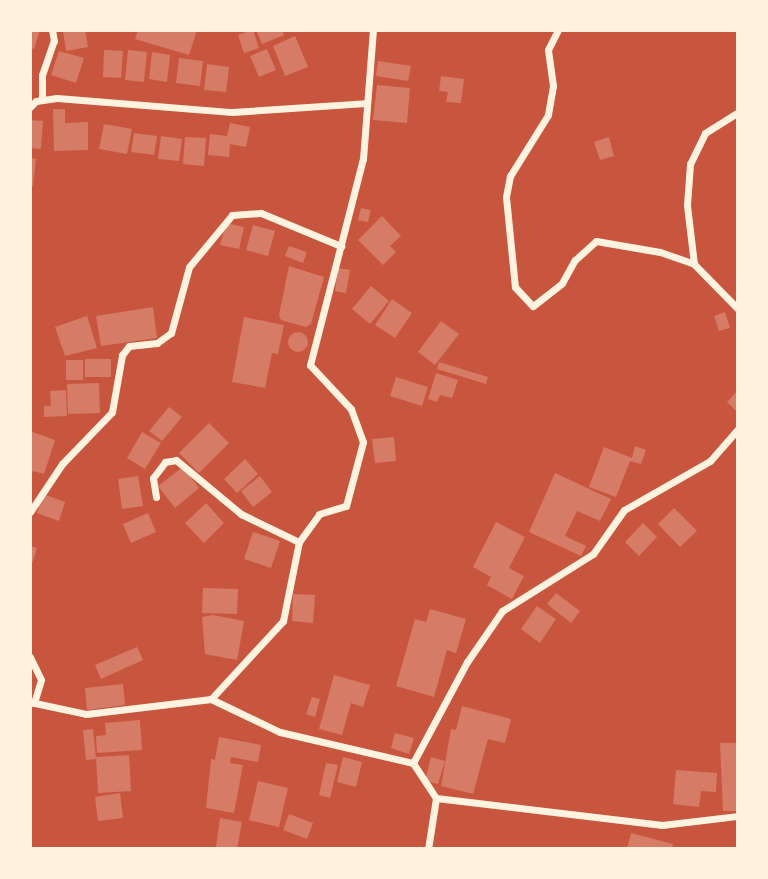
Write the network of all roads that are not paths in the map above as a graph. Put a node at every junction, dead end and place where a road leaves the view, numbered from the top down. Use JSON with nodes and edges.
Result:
{"nodes":[{"id":1,"x":52,"y":30,"type":"edge"},
{"id":2,"x":373,"y":30,"type":"edge"},
{"id":3,"x":558,"y":30,"type":"edge"},
{"id":4,"x":42,"y":99,"type":"junction"},
{"id":5,"x":366,"y":103,"type":"junction"},
{"id":6,"x":30,"y":107,"type":"edge"},
{"id":7,"x":738,"y":112,"type":"edge"},
{"id":8,"x":341,"y":246,"type":"junction"},
{"id":9,"x":694,"y":264,"type":"junction"},
{"id":10,"x":738,"y":309,"type":"edge"},
{"id":11,"x":738,"y":429,"type":"edge"},
{"id":12,"x":156,"y":497,"type":"dead end"},
{"id":13,"x":30,"y":512,"type":"edge"},
{"id":14,"x":299,"y":542,"type":"junction"},
{"id":15,"x":30,"y":657,"type":"edge"},
{"id":16,"x":211,"y":699,"type":"junction"},
{"id":17,"x":32,"y":702,"type":"edge"},
{"id":18,"x":413,"y":763,"type":"junction"},
{"id":19,"x":436,"y":797,"type":"junction"},
{"id":20,"x":738,"y":816,"type":"edge"},
{"id":21,"x":428,"y":849,"type":"edge"}],
"edges":[{"from":1,"to":4,"type":"street"},
{"from":2,"to":5,"type":"street"},
{"from":3,"to":9,"type":"street"},
{"from":4,"to":5,"type":"street"},
{"from":4,"to":6,"type":"street"},
{"from":5,"to":8,"type":"street"},
{"from":7,"to":9,"type":"street"},
{"from":8,"to":13,"type":"street"},
{"from":8,"to":14,"type":"street"},
{"from":9,"to":10,"type":"street"},
{"from":11,"to":18,"type":"street"},
{"from":12,"to":14,"type":"street"},
{"from":14,"to":16,"type":"street"},
{"from":15,"to":17,"type":"street"},
{"from":16,"to":17,"type":"street"},
{"from":16,"to":18,"type":"street"},
{"from":18,"to":19,"type":"street"},
{"from":19,"to":20,"type":"street"},
{"from":19,"to":21,"type":"street"}]}
